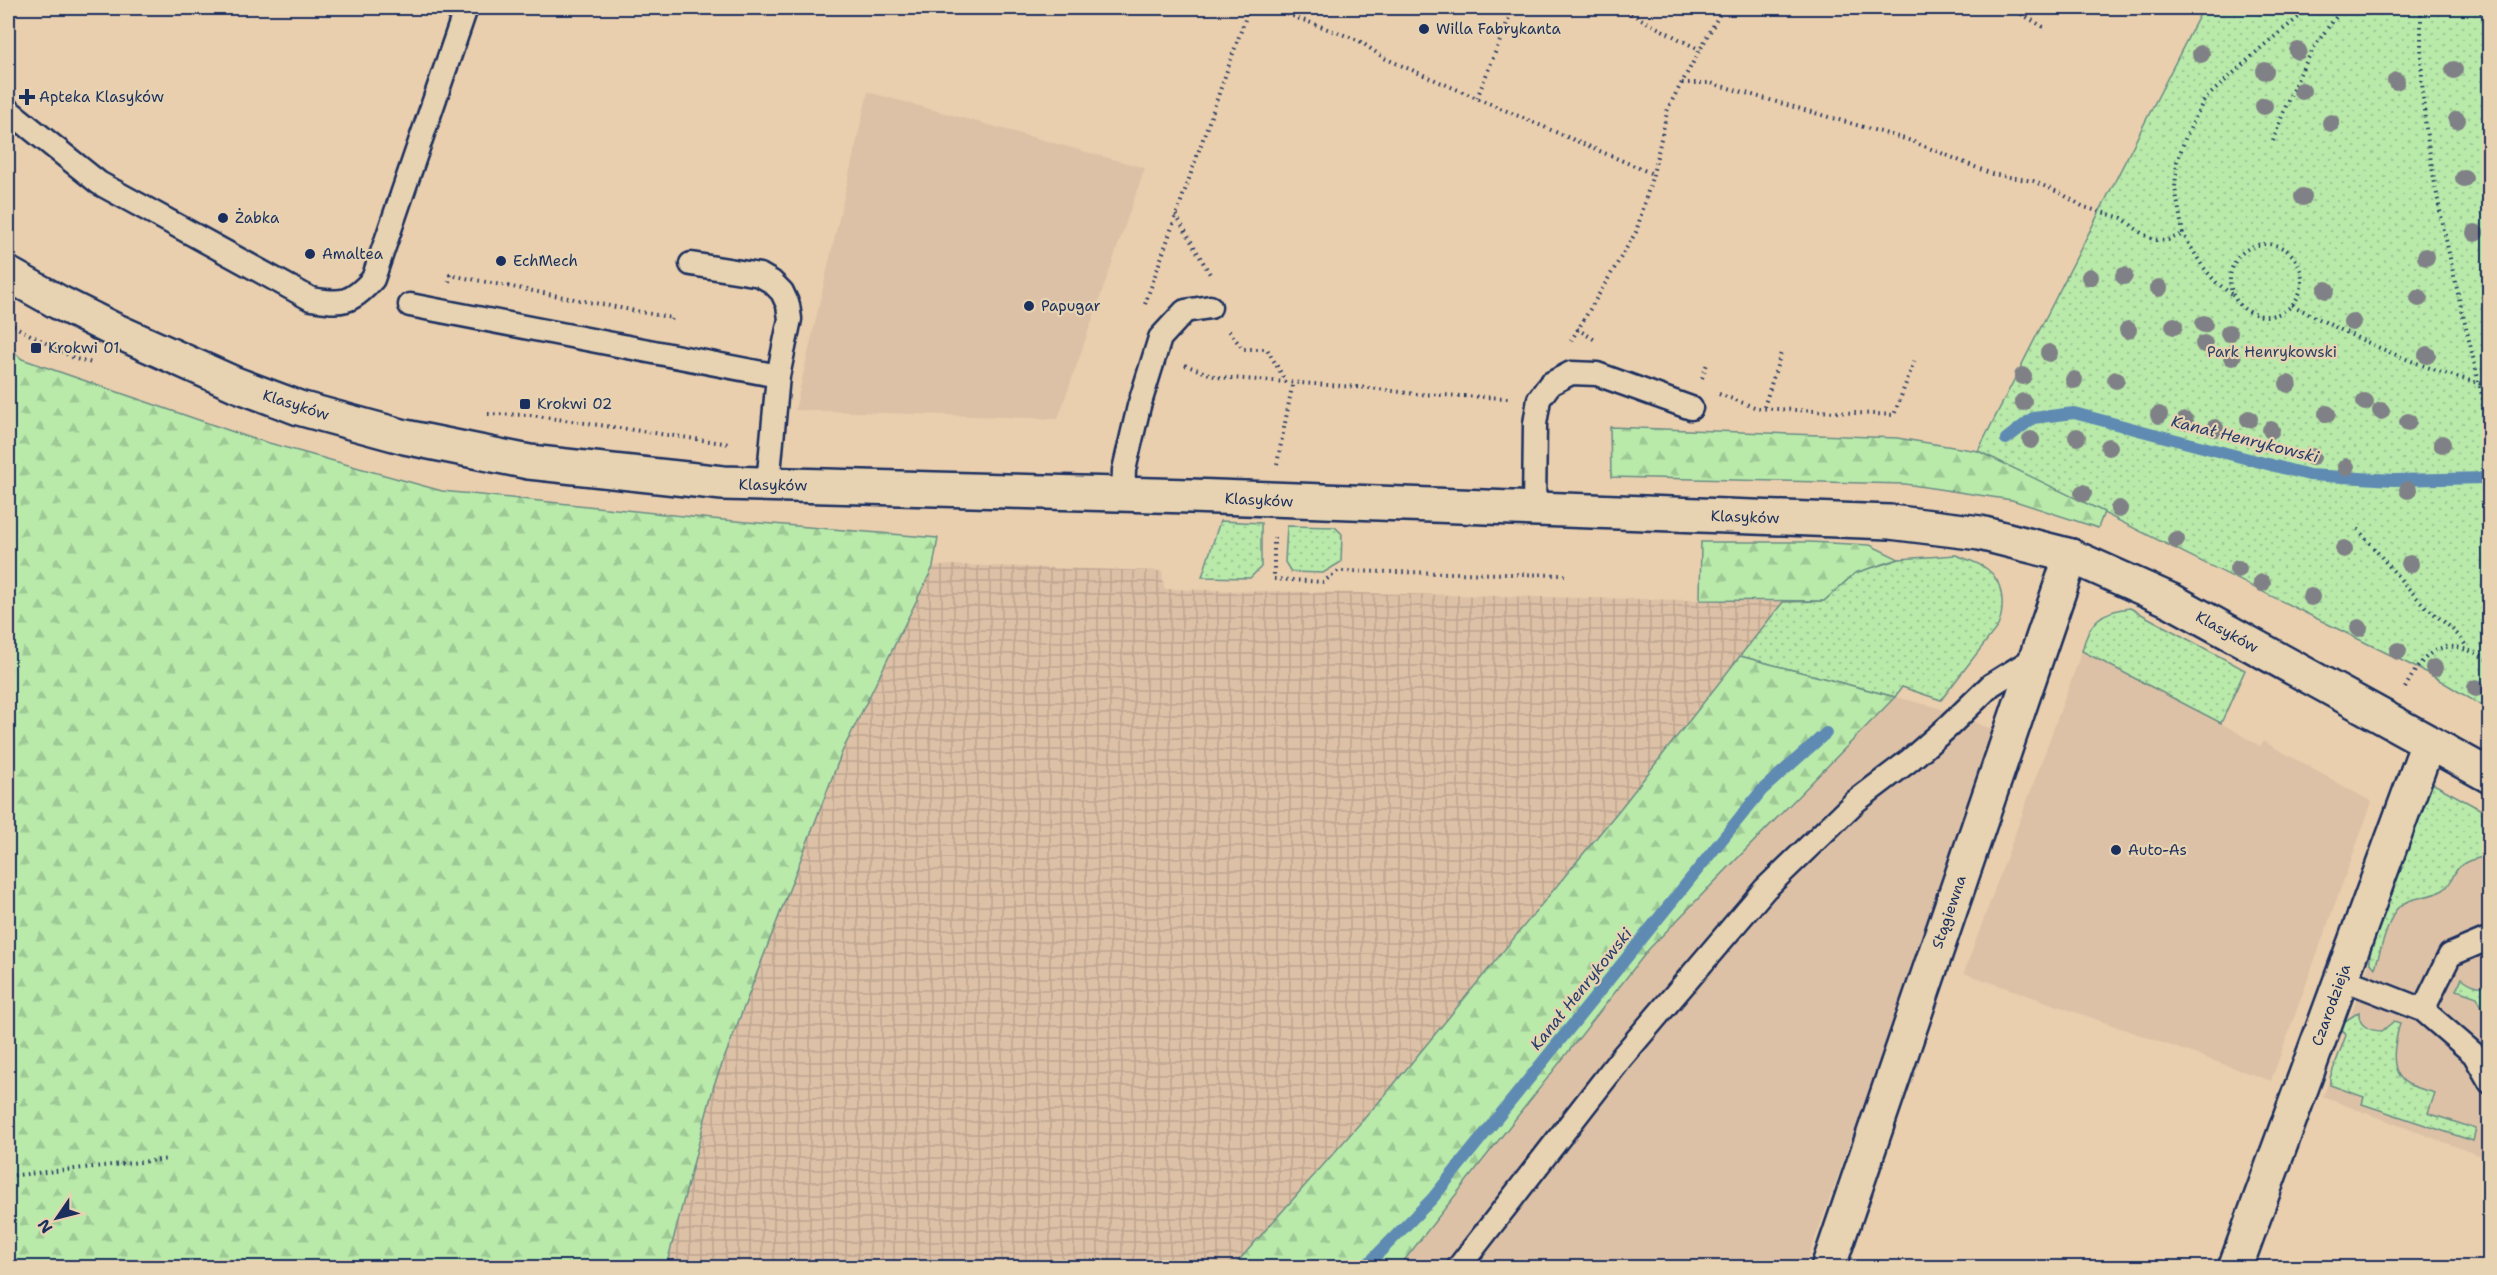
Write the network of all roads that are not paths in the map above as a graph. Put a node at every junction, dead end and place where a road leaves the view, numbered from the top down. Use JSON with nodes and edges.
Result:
{"nodes":[{"id":1,"x":466,"y":8,"type":"edge"},
{"id":2,"x":8,"y":110,"type":"edge"},
{"id":3,"x":691,"y":264,"type":"dead end"},
{"id":4,"x":8,"y":274,"type":"edge"},
{"id":5,"x":410,"y":305,"type":"dead end"},
{"id":6,"x":1210,"y":307,"type":"dead end"},
{"id":7,"x":778,"y":376,"type":"junction"},
{"id":8,"x":1691,"y":408,"type":"dead end"},
{"id":9,"x":768,"y":484,"type":"junction"},
{"id":10,"x":1124,"y":494,"type":"junction"},
{"id":11,"x":1534,"y":510,"type":"junction"},
{"id":12,"x":2071,"y":556,"type":"junction"},
{"id":13,"x":2036,"y":657,"type":"junction"},
{"id":14,"x":2428,"y":742,"type":"junction"},
{"id":15,"x":2490,"y":776,"type":"edge"},
{"id":16,"x":2490,"y":938,"type":"edge"},
{"id":17,"x":2341,"y":978,"type":"junction"},
{"id":18,"x":2423,"y":1010,"type":"junction"},
{"id":19,"x":2490,"y":1082,"type":"edge"},
{"id":20,"x":1458,"y":1268,"type":"edge"},
{"id":21,"x":1828,"y":1268,"type":"edge"},
{"id":22,"x":2235,"y":1268,"type":"edge"}],
"edges":[{"from":1,"to":2,"type":"lane"},
{"from":3,"to":7,"type":"lane"},
{"from":4,"to":9,"type":"street","name":"Klasyków"},
{"from":5,"to":7,"type":"lane"},
{"from":6,"to":10,"type":"lane"},
{"from":7,"to":9,"type":"lane"},
{"from":8,"to":11,"type":"lane"},
{"from":9,"to":10,"type":"street","name":"Klasyków"},
{"from":10,"to":11,"type":"street","name":"Klasyków"},
{"from":11,"to":12,"type":"street","name":"Klasyków"},
{"from":12,"to":13,"type":"street","name":"Stągiewna"},
{"from":12,"to":14,"type":"street","name":"Klasyków"},
{"from":13,"to":20,"type":"lane"},
{"from":13,"to":21,"type":"street","name":"Stągiewna"},
{"from":14,"to":15,"type":"street","name":"Klasyków"},
{"from":14,"to":17,"type":"street","name":"Czarodzieja"},
{"from":16,"to":18,"type":"lane"},
{"from":17,"to":18,"type":"lane"},
{"from":17,"to":22,"type":"street","name":"Czarodzieja"},
{"from":18,"to":19,"type":"lane"}]}
